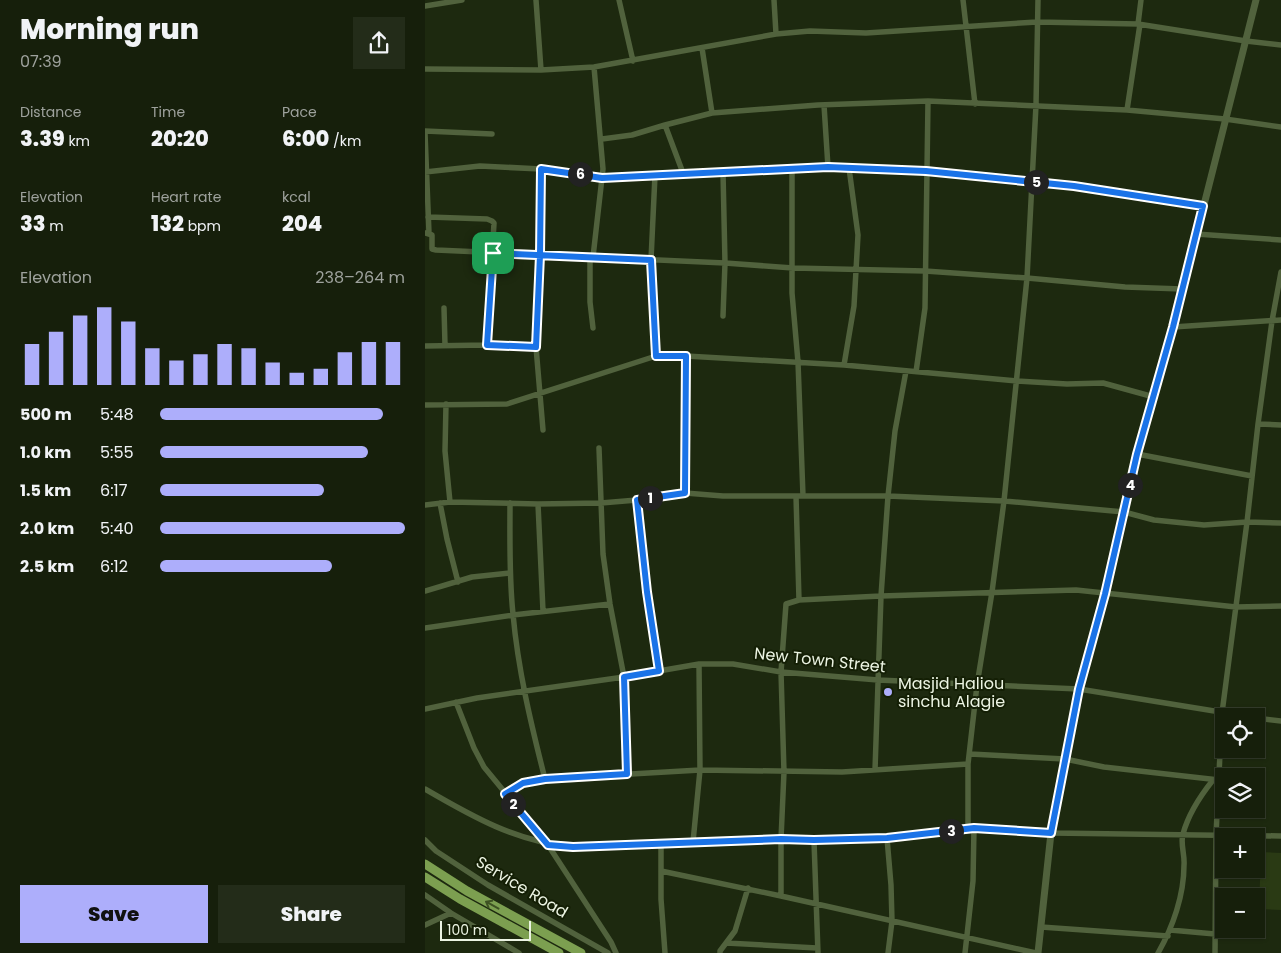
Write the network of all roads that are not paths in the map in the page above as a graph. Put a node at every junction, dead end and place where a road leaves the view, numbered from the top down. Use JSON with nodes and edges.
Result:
{"nodes":[{"id":1,"x":462,"y":0,"type":"edge"},
{"id":2,"x":535,"y":0,"type":"edge"},
{"id":3,"x":619,"y":0,"type":"edge"},
{"id":4,"x":774,"y":0,"type":"edge"},
{"id":5,"x":963,"y":0,"type":"edge"},
{"id":6,"x":1038,"y":0,"type":"edge"},
{"id":7,"x":1141,"y":0,"type":"edge"},
{"id":8,"x":1256,"y":0,"type":"edge"},
{"id":9,"x":425,"y":6,"type":"edge"},
{"id":10,"x":1037,"y":22,"type":"junction"},
{"id":11,"x":1139,"y":24,"type":"junction"},
{"id":12,"x":965,"y":26,"type":"junction"},
{"id":13,"x":776,"y":34,"type":"junction"},
{"id":14,"x":1246,"y":41,"type":"junction"},
{"id":15,"x":1281,"y":45,"type":"edge"},
{"id":16,"x":702,"y":48,"type":"junction"},
{"id":17,"x":633,"y":61,"type":"junction"},
{"id":18,"x":595,"y":67,"type":"junction"},
{"id":19,"x":425,"y":69,"type":"edge"},
{"id":20,"x":541,"y":70,"type":"junction"},
{"id":21,"x":928,"y":102,"type":"junction"},
{"id":22,"x":975,"y":104,"type":"junction"},
{"id":23,"x":824,"y":105,"type":"junction"},
{"id":24,"x":1036,"y":105,"type":"junction"},
{"id":25,"x":1127,"y":110,"type":"junction"},
{"id":26,"x":712,"y":113,"type":"junction"},
{"id":27,"x":1225,"y":120,"type":"junction"},
{"id":28,"x":665,"y":125,"type":"junction"},
{"id":29,"x":1281,"y":127,"type":"edge"},
{"id":30,"x":425,"y":132,"type":"edge"},
{"id":31,"x":492,"y":134,"type":"dead end"},
{"id":32,"x":602,"y":139,"type":"junction"},
{"id":33,"x":828,"y":167,"type":"junction"},
{"id":34,"x":849,"y":168,"type":"junction"},
{"id":35,"x":541,"y":169,"type":"junction"},
{"id":36,"x":792,"y":169,"type":"junction"},
{"id":37,"x":425,"y":171,"type":"edge"},
{"id":38,"x":926,"y":171,"type":"junction"},
{"id":39,"x":723,"y":172,"type":"junction"},
{"id":40,"x":683,"y":173,"type":"junction"},
{"id":41,"x":655,"y":175,"type":"junction"},
{"id":42,"x":602,"y":178,"type":"junction"},
{"id":43,"x":1031,"y":182,"type":"junction"},
{"id":44,"x":1203,"y":206,"type":"junction"},
{"id":45,"x":428,"y":217,"type":"junction"},
{"id":46,"x":427,"y":234,"type":"edge"},
{"id":47,"x":1195,"y":234,"type":"junction"},
{"id":48,"x":1281,"y":240,"type":"edge"},
{"id":49,"x":493,"y":253,"type":"junction"},
{"id":50,"x":540,"y":255,"type":"junction"},
{"id":51,"x":591,"y":258,"type":"junction"},
{"id":52,"x":651,"y":260,"type":"junction"},
{"id":53,"x":725,"y":263,"type":"junction"},
{"id":54,"x":793,"y":268,"type":"junction"},
{"id":55,"x":857,"y":271,"type":"junction"},
{"id":56,"x":925,"y":271,"type":"junction"},
{"id":57,"x":1281,"y":272,"type":"edge"},
{"id":58,"x":1027,"y":278,"type":"junction"},
{"id":59,"x":1182,"y":289,"type":"junction"},
{"id":60,"x":444,"y":308,"type":"dead end"},
{"id":61,"x":723,"y":316,"type":"dead end"},
{"id":62,"x":1281,"y":320,"type":"edge"},
{"id":63,"x":1272,"y":321,"type":"junction"},
{"id":64,"x":1173,"y":327,"type":"junction"},
{"id":65,"x":593,"y":328,"type":"dead end"},
{"id":66,"x":445,"y":345,"type":"junction"},
{"id":67,"x":487,"y":345,"type":"junction"},
{"id":68,"x":425,"y":346,"type":"edge"},
{"id":69,"x":536,"y":347,"type":"junction"},
{"id":70,"x":656,"y":356,"type":"junction"},
{"id":71,"x":686,"y":356,"type":"junction"},
{"id":72,"x":798,"y":362,"type":"junction"},
{"id":73,"x":844,"y":365,"type":"junction"},
{"id":74,"x":906,"y":371,"type":"junction"},
{"id":75,"x":917,"y":372,"type":"junction"},
{"id":76,"x":1017,"y":381,"type":"junction"},
{"id":77,"x":539,"y":394,"type":"junction"},
{"id":78,"x":1153,"y":397,"type":"junction"},
{"id":79,"x":446,"y":404,"type":"junction"},
{"id":80,"x":425,"y":405,"type":"edge"},
{"id":81,"x":1258,"y":424,"type":"junction"},
{"id":82,"x":1281,"y":425,"type":"edge"},
{"id":83,"x":543,"y":430,"type":"dead end"},
{"id":84,"x":599,"y":448,"type":"dead end"},
{"id":85,"x":1137,"y":454,"type":"junction"},
{"id":86,"x":1252,"y":476,"type":"junction"},
{"id":87,"x":685,"y":493,"type":"junction"},
{"id":88,"x":796,"y":496,"type":"junction"},
{"id":89,"x":803,"y":496,"type":"junction"},
{"id":90,"x":888,"y":496,"type":"junction"},
{"id":91,"x":637,"y":500,"type":"junction"},
{"id":92,"x":1004,"y":501,"type":"junction"},
{"id":93,"x":449,"y":502,"type":"junction"},
{"id":94,"x":601,"y":502,"type":"junction"},
{"id":95,"x":440,"y":503,"type":"junction"},
{"id":96,"x":509,"y":503,"type":"junction"},
{"id":97,"x":538,"y":504,"type":"junction"},
{"id":98,"x":425,"y":505,"type":"edge"},
{"id":99,"x":1124,"y":512,"type":"junction"},
{"id":100,"x":1247,"y":522,"type":"junction"},
{"id":101,"x":1281,"y":523,"type":"edge"},
{"id":102,"x":510,"y":572,"type":"junction"},
{"id":103,"x":458,"y":582,"type":"junction"},
{"id":104,"x":425,"y":591,"type":"edge"},
{"id":105,"x":992,"y":592,"type":"junction"},
{"id":106,"x":1105,"y":594,"type":"junction"},
{"id":107,"x":881,"y":596,"type":"junction"},
{"id":108,"x":799,"y":600,"type":"junction"},
{"id":109,"x":610,"y":604,"type":"junction"},
{"id":110,"x":1281,"y":606,"type":"edge"},
{"id":111,"x":1236,"y":607,"type":"junction"},
{"id":112,"x":543,"y":611,"type":"junction"},
{"id":113,"x":513,"y":615,"type":"junction"},
{"id":114,"x":425,"y":628,"type":"edge"},
{"id":115,"x":699,"y":664,"type":"junction"},
{"id":116,"x":659,"y":671,"type":"junction"},
{"id":117,"x":781,"y":672,"type":"junction"},
{"id":118,"x":624,"y":677,"type":"junction"},
{"id":119,"x":878,"y":680,"type":"junction"},
{"id":120,"x":977,"y":685,"type":"junction"},
{"id":121,"x":1079,"y":689,"type":"junction"},
{"id":122,"x":523,"y":691,"type":"junction"},
{"id":123,"x":456,"y":702,"type":"junction"},
{"id":124,"x":1222,"y":708,"type":"edge"},
{"id":125,"x":425,"y":709,"type":"edge"},
{"id":126,"x":1215,"y":712,"type":"edge"},
{"id":127,"x":1265,"y":719,"type":"edge"},
{"id":128,"x":1281,"y":721,"type":"edge"},
{"id":129,"x":970,"y":754,"type":"junction"},
{"id":130,"x":1065,"y":759,"type":"junction"},
{"id":131,"x":968,"y":764,"type":"junction"},
{"id":132,"x":700,"y":770,"type":"junction"},
{"id":133,"x":875,"y":770,"type":"junction"},
{"id":134,"x":784,"y":772,"type":"junction"},
{"id":135,"x":627,"y":774,"type":"junction"},
{"id":136,"x":545,"y":779,"type":"junction"},
{"id":137,"x":1215,"y":780,"type":"edge"},
{"id":138,"x":1215,"y":781,"type":"edge"},
{"id":139,"x":425,"y":789,"type":"edge"},
{"id":140,"x":505,"y":794,"type":"junction"},
{"id":141,"x":971,"y":829,"type":"junction"},
{"id":142,"x":1051,"y":833,"type":"junction"},
{"id":143,"x":1182,"y":835,"type":"junction"},
{"id":144,"x":1215,"y":835,"type":"edge"},
{"id":145,"x":1265,"y":836,"type":"edge"},
{"id":146,"x":1281,"y":836,"type":"edge"},
{"id":147,"x":887,"y":838,"type":"junction"},
{"id":148,"x":781,"y":839,"type":"junction"},
{"id":149,"x":425,"y":840,"type":"edge"},
{"id":150,"x":814,"y":840,"type":"junction"},
{"id":151,"x":693,"y":842,"type":"junction"},
{"id":152,"x":548,"y":845,"type":"junction"},
{"id":153,"x":661,"y":845,"type":"junction"},
{"id":154,"x":425,"y":864,"type":"edge"},
{"id":155,"x":661,"y":871,"type":"junction"},
{"id":156,"x":425,"y":878,"type":"edge"},
{"id":157,"x":748,"y":888,"type":"junction"},
{"id":158,"x":425,"y":895,"type":"edge"},
{"id":159,"x":781,"y":896,"type":"junction"},
{"id":160,"x":817,"y":905,"type":"junction"},
{"id":161,"x":451,"y":913,"type":"junction"},
{"id":162,"x":892,"y":921,"type":"junction"},
{"id":163,"x":425,"y":924,"type":"edge"},
{"id":164,"x":1041,"y":926,"type":"junction"},
{"id":165,"x":1169,"y":933,"type":"junction"},
{"id":166,"x":1215,"y":934,"type":"edge"},
{"id":167,"x":966,"y":938,"type":"junction"},
{"id":168,"x":1215,"y":938,"type":"edge"},
{"id":169,"x":726,"y":943,"type":"junction"},
{"id":170,"x":817,"y":951,"type":"edge"},
{"id":171,"x":519,"y":953,"type":"edge"},
{"id":172,"x":559,"y":953,"type":"edge"},
{"id":173,"x":581,"y":953,"type":"edge"},
{"id":174,"x":608,"y":953,"type":"edge"},
{"id":175,"x":616,"y":953,"type":"edge"},
{"id":176,"x":665,"y":953,"type":"edge"},
{"id":177,"x":720,"y":953,"type":"edge"},
{"id":178,"x":888,"y":953,"type":"edge"},
{"id":179,"x":965,"y":953,"type":"edge"},
{"id":180,"x":1037,"y":953,"type":"edge"},
{"id":181,"x":1158,"y":953,"type":"edge"},
{"id":182,"x":1215,"y":953,"type":"edge"}],
"edges":[{"from":1,"to":9,"type":"street"},
{"from":2,"to":20,"type":"street"},
{"from":3,"to":17,"type":"street"},
{"from":4,"to":13,"type":"street"},
{"from":5,"to":12,"type":"street"},
{"from":6,"to":10,"type":"street"},
{"from":7,"to":11,"type":"street"},
{"from":8,"to":14,"type":"street"},
{"from":10,"to":11,"type":"street"},
{"from":10,"to":12,"type":"street"},
{"from":10,"to":24,"type":"street"},
{"from":11,"to":14,"type":"street"},
{"from":11,"to":25,"type":"street"},
{"from":12,"to":13,"type":"street"},
{"from":12,"to":22,"type":"street"},
{"from":13,"to":16,"type":"street"},
{"from":14,"to":15,"type":"street"},
{"from":14,"to":27,"type":"street"},
{"from":16,"to":17,"type":"street"},
{"from":16,"to":26,"type":"street"},
{"from":17,"to":18,"type":"street"},
{"from":18,"to":20,"type":"street"},
{"from":18,"to":32,"type":"street"},
{"from":19,"to":20,"type":"street"},
{"from":21,"to":22,"type":"street"},
{"from":21,"to":23,"type":"street"},
{"from":21,"to":38,"type":"street"},
{"from":22,"to":24,"type":"street"},
{"from":23,"to":26,"type":"street"},
{"from":23,"to":33,"type":"street"},
{"from":24,"to":25,"type":"street"},
{"from":24,"to":43,"type":"street"},
{"from":25,"to":27,"type":"street"},
{"from":26,"to":28,"type":"street"},
{"from":27,"to":29,"type":"street"},
{"from":27,"to":44,"type":"street"},
{"from":28,"to":32,"type":"street"},
{"from":28,"to":40,"type":"street"},
{"from":30,"to":31,"type":"street"},
{"from":30,"to":37,"type":"street"},
{"from":32,"to":42,"type":"street"},
{"from":33,"to":34,"type":"street"},
{"from":33,"to":36,"type":"street"},
{"from":34,"to":38,"type":"street"},
{"from":34,"to":55,"type":"street"},
{"from":35,"to":37,"type":"street"},
{"from":35,"to":42,"type":"street"},
{"from":35,"to":50,"type":"street"},
{"from":36,"to":39,"type":"street"},
{"from":36,"to":54,"type":"street"},
{"from":37,"to":45,"type":"street"},
{"from":38,"to":43,"type":"street"},
{"from":38,"to":56,"type":"street"},
{"from":39,"to":40,"type":"street"},
{"from":39,"to":53,"type":"street"},
{"from":40,"to":41,"type":"street"},
{"from":41,"to":42,"type":"street"},
{"from":41,"to":52,"type":"street"},
{"from":42,"to":51,"type":"street"},
{"from":43,"to":44,"type":"street"},
{"from":43,"to":58,"type":"street"},
{"from":44,"to":47,"type":"street"},
{"from":45,"to":46,"type":"street"},
{"from":45,"to":49,"type":"street"},
{"from":46,"to":49,"type":"street"},
{"from":47,"to":48,"type":"street"},
{"from":47,"to":59,"type":"street"},
{"from":49,"to":50,"type":"street"},
{"from":49,"to":67,"type":"street"},
{"from":50,"to":51,"type":"street"},
{"from":50,"to":69,"type":"street"},
{"from":51,"to":52,"type":"street"},
{"from":51,"to":65,"type":"street"},
{"from":52,"to":53,"type":"street"},
{"from":52,"to":70,"type":"street"},
{"from":53,"to":54,"type":"street"},
{"from":53,"to":61,"type":"street"},
{"from":54,"to":55,"type":"street"},
{"from":54,"to":72,"type":"street"},
{"from":55,"to":56,"type":"street"},
{"from":55,"to":73,"type":"street"},
{"from":56,"to":58,"type":"street"},
{"from":56,"to":75,"type":"street"},
{"from":57,"to":63,"type":"street"},
{"from":58,"to":59,"type":"street"},
{"from":58,"to":76,"type":"street"},
{"from":59,"to":64,"type":"street"},
{"from":60,"to":66,"type":"street"},
{"from":62,"to":63,"type":"street"},
{"from":63,"to":64,"type":"street"},
{"from":63,"to":81,"type":"street"},
{"from":64,"to":78,"type":"street"},
{"from":66,"to":67,"type":"street"},
{"from":66,"to":68,"type":"street"},
{"from":67,"to":69,"type":"street"},
{"from":69,"to":77,"type":"street"},
{"from":70,"to":71,"type":"street"},
{"from":70,"to":77,"type":"street"},
{"from":71,"to":72,"type":"street"},
{"from":71,"to":87,"type":"street"},
{"from":72,"to":73,"type":"street"},
{"from":72,"to":89,"type":"street"},
{"from":73,"to":74,"type":"street"},
{"from":74,"to":75,"type":"street"},
{"from":74,"to":90,"type":"street"},
{"from":75,"to":76,"type":"street"},
{"from":76,"to":78,"type":"street"},
{"from":76,"to":92,"type":"street"},
{"from":77,"to":79,"type":"street"},
{"from":77,"to":83,"type":"street"},
{"from":78,"to":85,"type":"street"},
{"from":79,"to":80,"type":"street"},
{"from":79,"to":93,"type":"street"},
{"from":81,"to":82,"type":"street"},
{"from":81,"to":86,"type":"street"},
{"from":84,"to":94,"type":"street"},
{"from":85,"to":86,"type":"street"},
{"from":85,"to":99,"type":"street"},
{"from":86,"to":100,"type":"street"},
{"from":87,"to":88,"type":"street"},
{"from":87,"to":91,"type":"street"},
{"from":88,"to":89,"type":"street"},
{"from":88,"to":108,"type":"street"},
{"from":89,"to":90,"type":"street"},
{"from":90,"to":92,"type":"street"},
{"from":90,"to":107,"type":"street"},
{"from":91,"to":94,"type":"street"},
{"from":91,"to":116,"type":"street"},
{"from":92,"to":99,"type":"street"},
{"from":92,"to":105,"type":"street"},
{"from":93,"to":95,"type":"street"},
{"from":93,"to":96,"type":"street"},
{"from":94,"to":97,"type":"street"},
{"from":94,"to":109,"type":"street"},
{"from":95,"to":98,"type":"street"},
{"from":95,"to":103,"type":"street"},
{"from":96,"to":97,"type":"street"},
{"from":96,"to":102,"type":"street"},
{"from":97,"to":112,"type":"street"},
{"from":99,"to":100,"type":"street"},
{"from":99,"to":106,"type":"street"},
{"from":100,"to":101,"type":"street"},
{"from":100,"to":111,"type":"street"},
{"from":102,"to":103,"type":"street"},
{"from":102,"to":113,"type":"street"},
{"from":103,"to":104,"type":"street"},
{"from":105,"to":106,"type":"street"},
{"from":105,"to":107,"type":"street"},
{"from":105,"to":120,"type":"street"},
{"from":106,"to":111,"type":"street"},
{"from":106,"to":121,"type":"street"},
{"from":107,"to":108,"type":"street"},
{"from":107,"to":119,"type":"street"},
{"from":108,"to":117,"type":"street"},
{"from":109,"to":112,"type":"street"},
{"from":109,"to":118,"type":"street"},
{"from":110,"to":111,"type":"street"},
{"from":111,"to":124,"type":"street"},
{"from":112,"to":113,"type":"street"},
{"from":113,"to":114,"type":"street"},
{"from":113,"to":122,"type":"street"},
{"from":115,"to":116,"type":"street","name":"New Town Street"},
{"from":115,"to":117,"type":"street","name":"New Town Street"},
{"from":115,"to":132,"type":"street"},
{"from":116,"to":118,"type":"street","name":"New Town Street"},
{"from":117,"to":119,"type":"street","name":"New Town Street"},
{"from":117,"to":134,"type":"street"},
{"from":118,"to":122,"type":"street","name":"New Town Street"},
{"from":118,"to":135,"type":"street"},
{"from":119,"to":120,"type":"street","name":"New Town Street"},
{"from":119,"to":133,"type":"street"},
{"from":120,"to":121,"type":"street","name":"New Town Street"},
{"from":120,"to":129,"type":"street"},
{"from":121,"to":126,"type":"street","name":"New Town Street"},
{"from":121,"to":130,"type":"street"},
{"from":122,"to":123,"type":"street","name":"New Town Street"},
{"from":122,"to":136,"type":"street"},
{"from":123,"to":125,"type":"street","name":"New Town Street"},
{"from":123,"to":140,"type":"street"},
{"from":127,"to":128,"type":"street"},
{"from":129,"to":130,"type":"street"},
{"from":129,"to":131,"type":"street"},
{"from":130,"to":137,"type":"street"},
{"from":130,"to":142,"type":"street"},
{"from":131,"to":133,"type":"street"},
{"from":131,"to":141,"type":"street"},
{"from":132,"to":134,"type":"street"},
{"from":132,"to":135,"type":"street"},
{"from":132,"to":151,"type":"street"},
{"from":133,"to":134,"type":"street"},
{"from":134,"to":148,"type":"street"},
{"from":135,"to":136,"type":"street"},
{"from":136,"to":140,"type":"street"},
{"from":138,"to":143,"type":"street"},
{"from":139,"to":152,"type":"street"},
{"from":140,"to":152,"type":"street"},
{"from":141,"to":142,"type":"street"},
{"from":141,"to":147,"type":"street"},
{"from":141,"to":167,"type":"street"},
{"from":142,"to":143,"type":"street"},
{"from":142,"to":164,"type":"street"},
{"from":143,"to":144,"type":"street"},
{"from":143,"to":165,"type":"street"},
{"from":145,"to":146,"type":"street"},
{"from":147,"to":150,"type":"street"},
{"from":147,"to":162,"type":"street"},
{"from":148,"to":150,"type":"street"},
{"from":148,"to":151,"type":"street"},
{"from":148,"to":159,"type":"street"},
{"from":149,"to":174,"type":"street","name":"Service Road"},
{"from":150,"to":160,"type":"street"},
{"from":151,"to":153,"type":"street"},
{"from":152,"to":153,"type":"street"},
{"from":152,"to":175,"type":"street"},
{"from":153,"to":155,"type":"street"},
{"from":173,"to":154,"type":"main road","one_way":true},
{"from":155,"to":157,"type":"street"},
{"from":155,"to":176,"type":"street"},
{"from":156,"to":172,"type":"main road"},
{"from":157,"to":159,"type":"street"},
{"from":157,"to":169,"type":"street"},
{"from":158,"to":161,"type":"street"},
{"from":159,"to":160,"type":"street"},
{"from":160,"to":162,"type":"street"},
{"from":160,"to":170,"type":"street"},
{"from":161,"to":163,"type":"street"},
{"from":161,"to":171,"type":"street"},
{"from":162,"to":167,"type":"street"},
{"from":162,"to":178,"type":"street"},
{"from":164,"to":165,"type":"street"},
{"from":164,"to":180,"type":"street"},
{"from":165,"to":166,"type":"street"},
{"from":165,"to":181,"type":"street"},
{"from":167,"to":179,"type":"street"},
{"from":167,"to":180,"type":"street"},
{"from":168,"to":182,"type":"street"},
{"from":169,"to":170,"type":"street"},
{"from":169,"to":177,"type":"street"}]}
